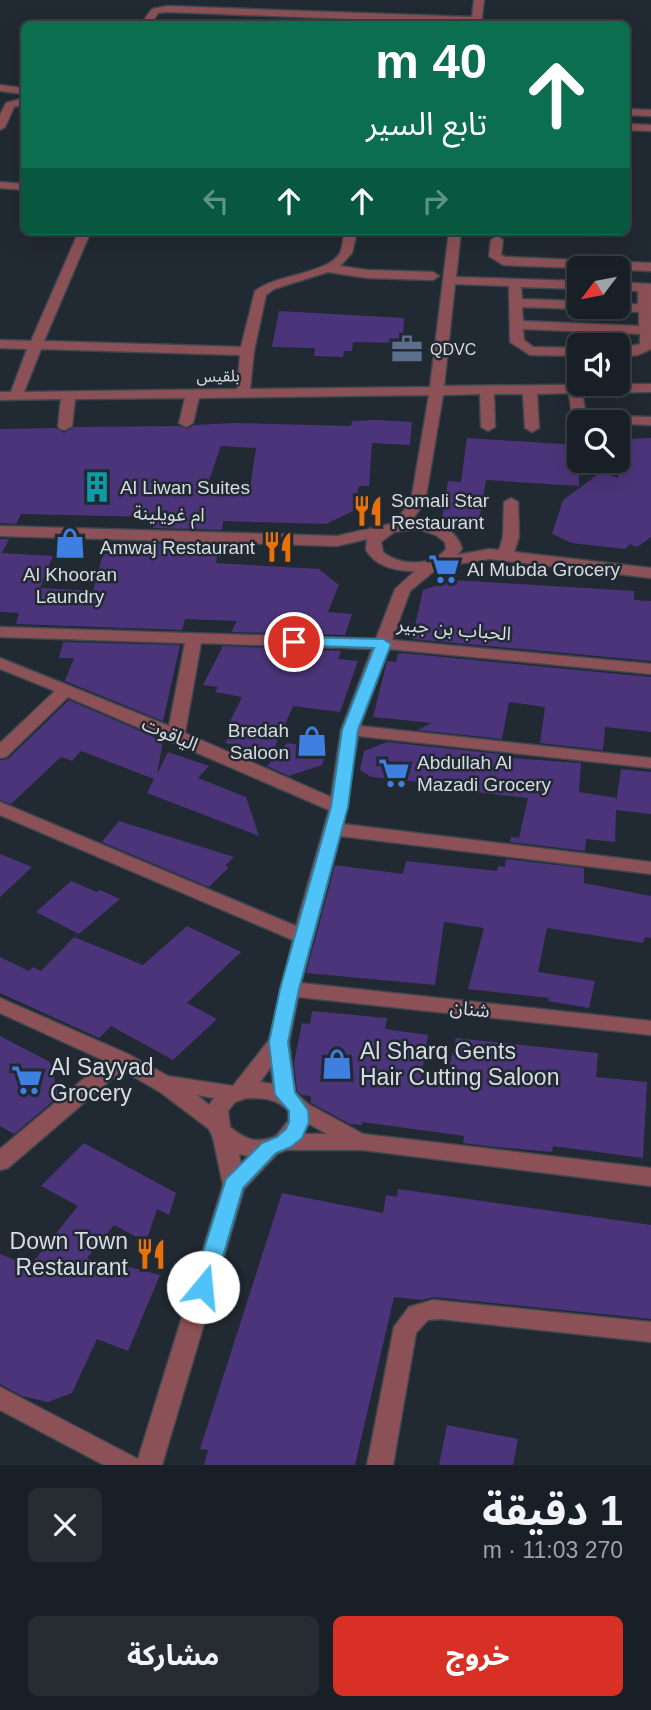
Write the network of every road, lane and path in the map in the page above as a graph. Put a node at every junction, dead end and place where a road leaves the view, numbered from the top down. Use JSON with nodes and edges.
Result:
{"nodes":[{"id":1,"x":479,"y":0,"type":"edge"},
{"id":2,"x":148,"y":21,"type":"edge"},
{"id":3,"x":453,"y":21,"type":"edge"},
{"id":4,"x":477,"y":21,"type":"edge"},
{"id":5,"x":0,"y":90,"type":"edge"},
{"id":6,"x":21,"y":91,"type":"edge"},
{"id":7,"x":21,"y":102,"type":"edge"},
{"id":8,"x":630,"y":112,"type":"edge"},
{"id":9,"x":651,"y":113,"type":"edge"},
{"id":10,"x":0,"y":127,"type":"edge"},
{"id":11,"x":630,"y":127,"type":"edge"},
{"id":12,"x":651,"y":128,"type":"edge"},
{"id":13,"x":0,"y":185,"type":"edge"},
{"id":14,"x":21,"y":187,"type":"edge"},
{"id":15,"x":83,"y":235,"type":"edge"},
{"id":16,"x":350,"y":235,"type":"edge"},
{"id":17,"x":455,"y":235,"type":"edge"},
{"id":18,"x":497,"y":240,"type":"dead end"},
{"id":19,"x":651,"y":267,"type":"edge"},
{"id":20,"x":326,"y":268,"type":"junction"},
{"id":21,"x":433,"y":276,"type":"dead end"},
{"id":22,"x":448,"y":280,"type":"junction"},
{"id":23,"x":515,"y":283,"type":"junction"},
{"id":24,"x":567,"y":285,"type":"edge"},
{"id":25,"x":630,"y":286,"type":"edge"},
{"id":26,"x":648,"y":287,"type":"edge"},
{"id":27,"x":516,"y":303,"type":"junction"},
{"id":28,"x":567,"y":305,"type":"edge"},
{"id":29,"x":630,"y":307,"type":"edge"},
{"id":30,"x":645,"y":308,"type":"junction"},
{"id":31,"x":516,"y":325,"type":"junction"},
{"id":32,"x":646,"y":330,"type":"junction"},
{"id":33,"x":0,"y":344,"type":"edge"},
{"id":34,"x":35,"y":345,"type":"junction"},
{"id":35,"x":247,"y":351,"type":"junction"},
{"id":36,"x":567,"y":352,"type":"edge"},
{"id":37,"x":630,"y":352,"type":"edge"},
{"id":38,"x":630,"y":388,"type":"edge"},
{"id":39,"x":651,"y":388,"type":"edge"},
{"id":40,"x":487,"y":389,"type":"junction"},
{"id":41,"x":530,"y":389,"type":"junction"},
{"id":42,"x":567,"y":389,"type":"edge"},
{"id":43,"x":436,"y":390,"type":"junction"},
{"id":44,"x":193,"y":393,"type":"junction"},
{"id":45,"x":243,"y":393,"type":"junction"},
{"id":46,"x":69,"y":395,"type":"junction"},
{"id":47,"x":0,"y":396,"type":"edge"},
{"id":48,"x":16,"y":396,"type":"junction"},
{"id":49,"x":576,"y":396,"type":"edge"},
{"id":50,"x":651,"y":421,"type":"edge"},
{"id":51,"x":186,"y":423,"type":"dead end"},
{"id":52,"x":65,"y":426,"type":"dead end"},
{"id":53,"x":488,"y":427,"type":"dead end"},
{"id":54,"x":532,"y":428,"type":"dead end"},
{"id":55,"x":418,"y":502,"type":"junction"},
{"id":56,"x":511,"y":502,"type":"dead end"},
{"id":57,"x":400,"y":525,"type":"junction"},
{"id":58,"x":0,"y":531,"type":"edge"},
{"id":59,"x":382,"y":531,"type":"junction"},
{"id":60,"x":443,"y":532,"type":"junction"},
{"id":61,"x":337,"y":541,"type":"junction"},
{"id":62,"x":497,"y":555,"type":"junction"},
{"id":63,"x":381,"y":558,"type":"junction"},
{"id":64,"x":435,"y":565,"type":"junction"},
{"id":65,"x":651,"y":573,"type":"edge"},
{"id":66,"x":403,"y":589,"type":"junction"},
{"id":67,"x":0,"y":632,"type":"edge"},
{"id":68,"x":194,"y":639,"type":"junction"},
{"id":69,"x":383,"y":644,"type":"junction"},
{"id":70,"x":0,"y":663,"type":"edge"},
{"id":71,"x":651,"y":669,"type":"edge"},
{"id":72,"x":65,"y":691,"type":"junction"},
{"id":73,"x":350,"y":730,"type":"junction"},
{"id":74,"x":176,"y":735,"type":"junction"},
{"id":75,"x":0,"y":753,"type":"edge"},
{"id":76,"x":651,"y":763,"type":"edge"},
{"id":77,"x":340,"y":807,"type":"junction"},
{"id":78,"x":0,"y":808,"type":"edge"},
{"id":79,"x":332,"y":830,"type":"junction"},
{"id":80,"x":651,"y":867,"type":"edge"},
{"id":81,"x":304,"y":937,"type":"junction"},
{"id":82,"x":289,"y":989,"type":"junction"},
{"id":83,"x":0,"y":1005,"type":"edge"},
{"id":84,"x":651,"y":1028,"type":"edge"},
{"id":85,"x":279,"y":1042,"type":"junction"},
{"id":86,"x":121,"y":1059,"type":"junction"},
{"id":87,"x":160,"y":1080,"type":"junction"},
{"id":88,"x":237,"y":1092,"type":"junction"},
{"id":89,"x":292,"y":1102,"type":"junction"},
{"id":90,"x":221,"y":1130,"type":"junction"},
{"id":91,"x":363,"y":1142,"type":"junction"},
{"id":92,"x":277,"y":1145,"type":"junction"},
{"id":93,"x":0,"y":1162,"type":"edge"},
{"id":94,"x":651,"y":1177,"type":"edge"},
{"id":95,"x":234,"y":1185,"type":"junction"},
{"id":96,"x":651,"y":1332,"type":"edge"},
{"id":97,"x":0,"y":1398,"type":"edge"},
{"id":98,"x":128,"y":1465,"type":"edge"},
{"id":99,"x":149,"y":1465,"type":"edge"},
{"id":100,"x":380,"y":1465,"type":"edge"}],
"edges":[{"from":1,"to":4,"type":"street"},
{"from":2,"to":3,"type":"street"},
{"from":5,"to":6,"type":"street"},
{"from":7,"to":10,"type":"street"},
{"from":8,"to":9,"type":"street"},
{"from":11,"to":12,"type":"street"},
{"from":13,"to":14,"type":"street"},
{"from":15,"to":34,"type":"street"},
{"from":16,"to":20,"type":"street"},
{"from":17,"to":22,"type":"street"},
{"from":18,"to":19,"type":"street"},
{"from":20,"to":21,"type":"street"},
{"from":20,"to":35,"type":"street"},
{"from":22,"to":23,"type":"street"},
{"from":22,"to":43,"type":"street"},
{"from":23,"to":24,"type":"street"},
{"from":23,"to":27,"type":"street"},
{"from":25,"to":26,"type":"street"},
{"from":26,"to":30,"type":"street"},
{"from":27,"to":28,"type":"street"},
{"from":27,"to":31,"type":"street"},
{"from":29,"to":30,"type":"street"},
{"from":30,"to":32,"type":"street"},
{"from":31,"to":32,"type":"street"},
{"from":31,"to":36,"type":"street"},
{"from":32,"to":37,"type":"street"},
{"from":33,"to":34,"type":"street"},
{"from":34,"to":35,"type":"street"},
{"from":34,"to":48,"type":"street"},
{"from":35,"to":45,"type":"street"},
{"from":38,"to":39,"type":"street","name":"بلقيس"},
{"from":40,"to":41,"type":"street","name":"بلقيس"},
{"from":40,"to":43,"type":"street","name":"بلقيس"},
{"from":40,"to":53,"type":"street"},
{"from":41,"to":42,"type":"street","name":"بلقيس"},
{"from":41,"to":54,"type":"street"},
{"from":43,"to":45,"type":"street","name":"بلقيس"},
{"from":43,"to":55,"type":"street"},
{"from":44,"to":45,"type":"street","name":"بلقيس"},
{"from":44,"to":46,"type":"street","name":"بلقيس"},
{"from":44,"to":51,"type":"street"},
{"from":46,"to":48,"type":"street","name":"بلقيس"},
{"from":46,"to":52,"type":"street"},
{"from":47,"to":48,"type":"street","name":"بلقيس"},
{"from":49,"to":50,"type":"street"},
{"from":55,"to":57,"type":"street"},
{"from":55,"to":60,"type":"street"},
{"from":56,"to":62,"type":"street"},
{"from":57,"to":59,"type":"street","name":"ام غويلينة"},
{"from":57,"to":60,"type":"street"},
{"from":58,"to":61,"type":"street","name":"ام غويلينة"},
{"from":59,"to":61,"type":"street","name":"ام غويلينة"},
{"from":59,"to":63,"type":"street"},
{"from":60,"to":62,"type":"street"},
{"from":60,"to":64,"type":"street"},
{"from":61,"to":63,"type":"street","name":"ام غويلينة"},
{"from":62,"to":64,"type":"street"},
{"from":62,"to":65,"type":"street"},
{"from":63,"to":64,"type":"street","name":"ام غويلينة"},
{"from":63,"to":66,"type":"street"},
{"from":64,"to":66,"type":"street"},
{"from":66,"to":69,"type":"street"},
{"from":67,"to":68,"type":"street","name":"الحباب بن جبير"},
{"from":68,"to":69,"type":"street","name":"الحباب بن جبير"},
{"from":68,"to":74,"type":"street"},
{"from":69,"to":71,"type":"street","name":"الحباب بن جبير"},
{"from":69,"to":73,"type":"street"},
{"from":70,"to":72,"type":"street","name":"الياقوت"},
{"from":72,"to":74,"type":"street","name":"الياقوت"},
{"from":72,"to":75,"type":"street"},
{"from":73,"to":76,"type":"street"},
{"from":73,"to":77,"type":"street"},
{"from":74,"to":77,"type":"street","name":"الياقوت"},
{"from":77,"to":79,"type":"street"},
{"from":78,"to":81,"type":"street"},
{"from":79,"to":80,"type":"street"},
{"from":79,"to":81,"type":"street"},
{"from":81,"to":82,"type":"street"},
{"from":82,"to":84,"type":"street","name":"شنان"},
{"from":82,"to":85,"type":"street"},
{"from":83,"to":86,"type":"street"},
{"from":85,"to":88,"type":"street"},
{"from":85,"to":89,"type":"street"},
{"from":86,"to":87,"type":"street"},
{"from":86,"to":93,"type":"street"},
{"from":87,"to":88,"type":"street"},
{"from":87,"to":90,"type":"street"},
{"from":88,"to":89,"type":"street"},
{"from":88,"to":90,"type":"street"},
{"from":89,"to":91,"type":"street"},
{"from":89,"to":92,"type":"street"},
{"from":90,"to":92,"type":"street"},
{"from":90,"to":95,"type":"street"},
{"from":91,"to":92,"type":"street"},
{"from":91,"to":94,"type":"street"},
{"from":92,"to":95,"type":"street"},
{"from":95,"to":99,"type":"street"},
{"from":96,"to":100,"type":"street"},
{"from":97,"to":98,"type":"street"}]}
